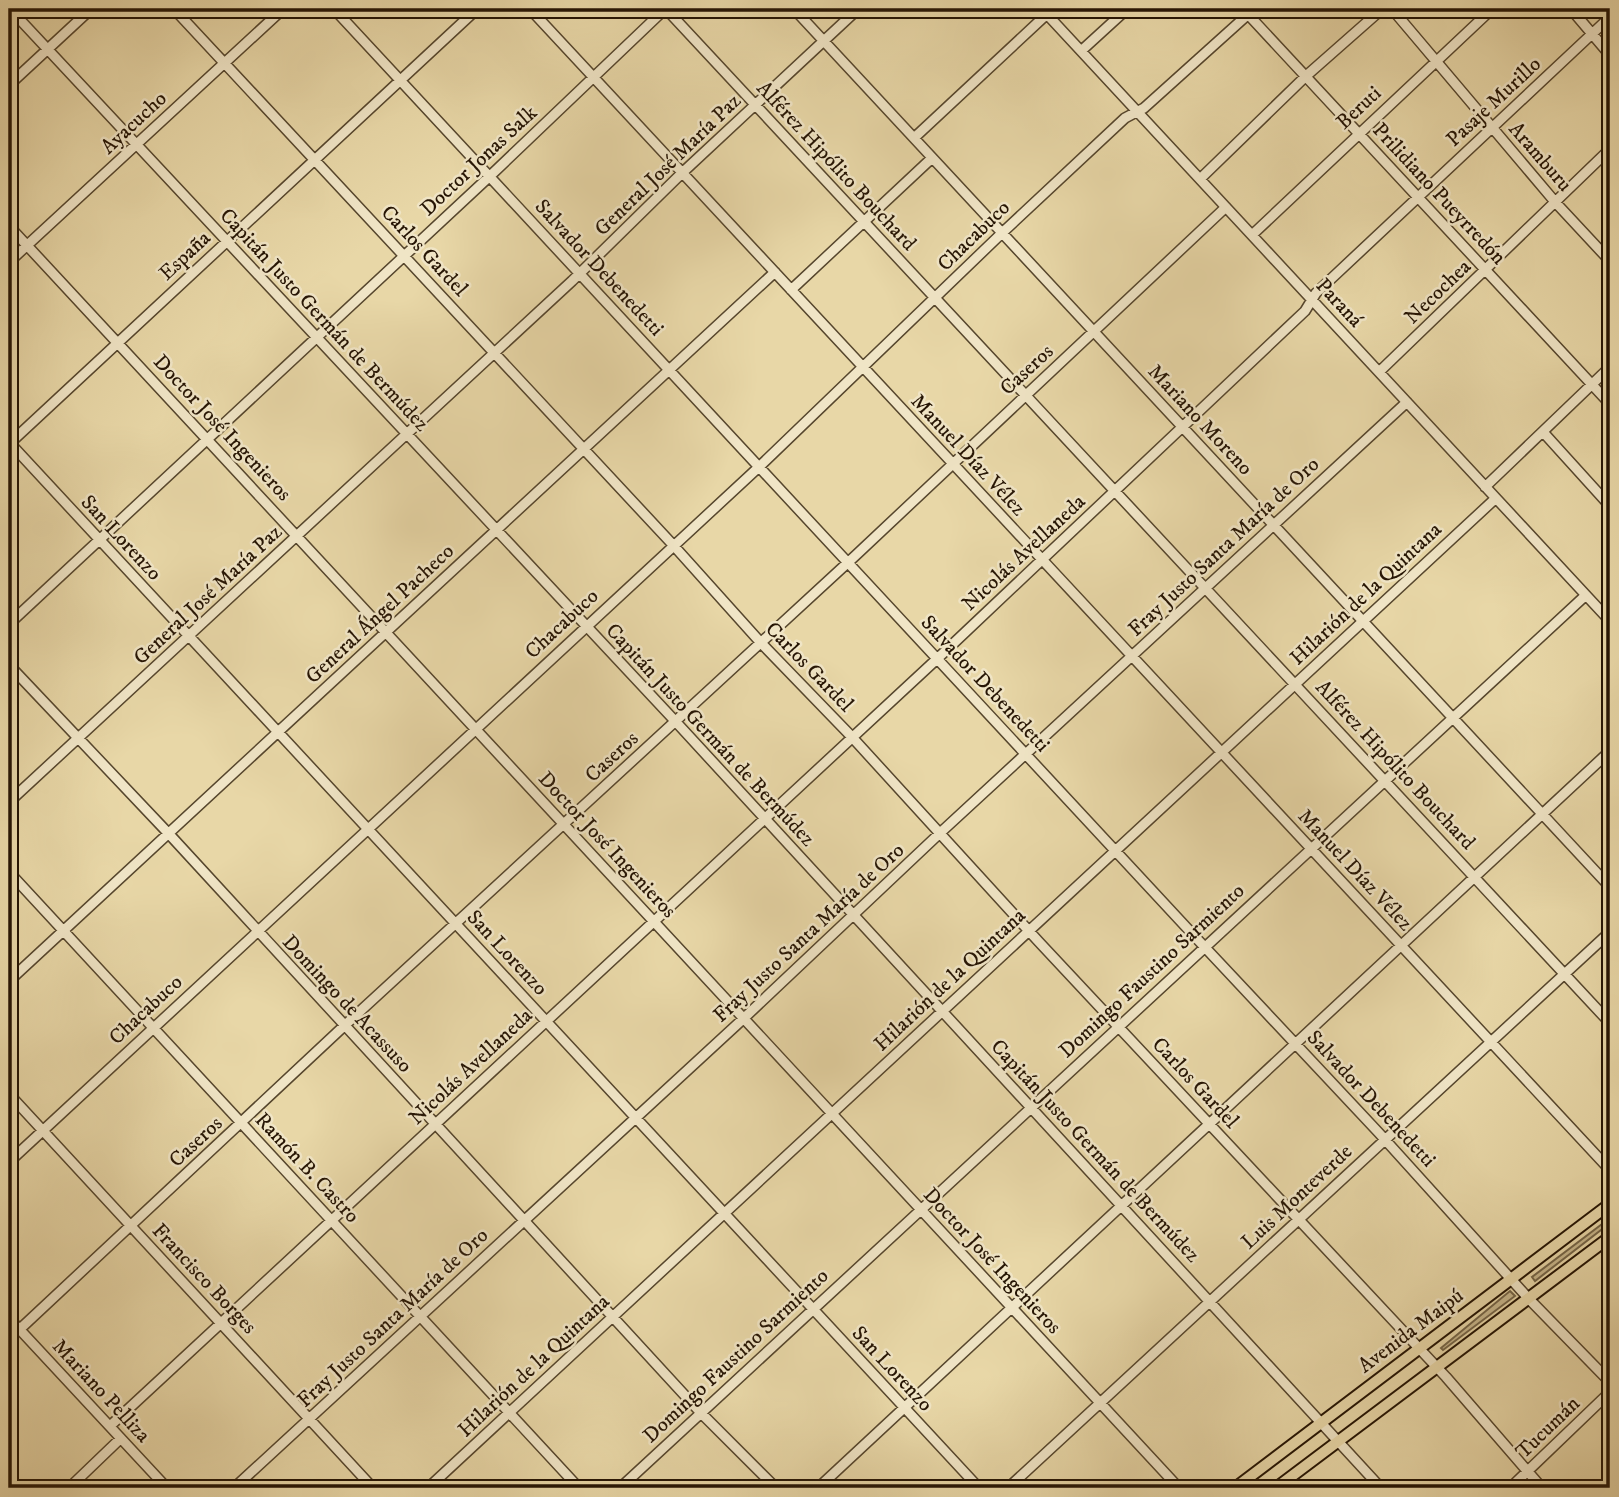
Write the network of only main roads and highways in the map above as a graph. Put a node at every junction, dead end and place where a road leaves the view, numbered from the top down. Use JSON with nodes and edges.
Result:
{"nodes":[{"id":1,"x":1610,"y":1204,"type":"edge"},
{"id":2,"x":1610,"y":1237,"type":"edge"},
{"id":3,"x":1235,"y":1488,"type":"edge"},
{"id":4,"x":1276,"y":1488,"type":"edge"}],
"edges":[{"from":1,"to":3,"type":"main road","name":"Avenida Maipú"},
{"from":2,"to":4,"type":"main road","name":"Avenida Maipú"}]}
